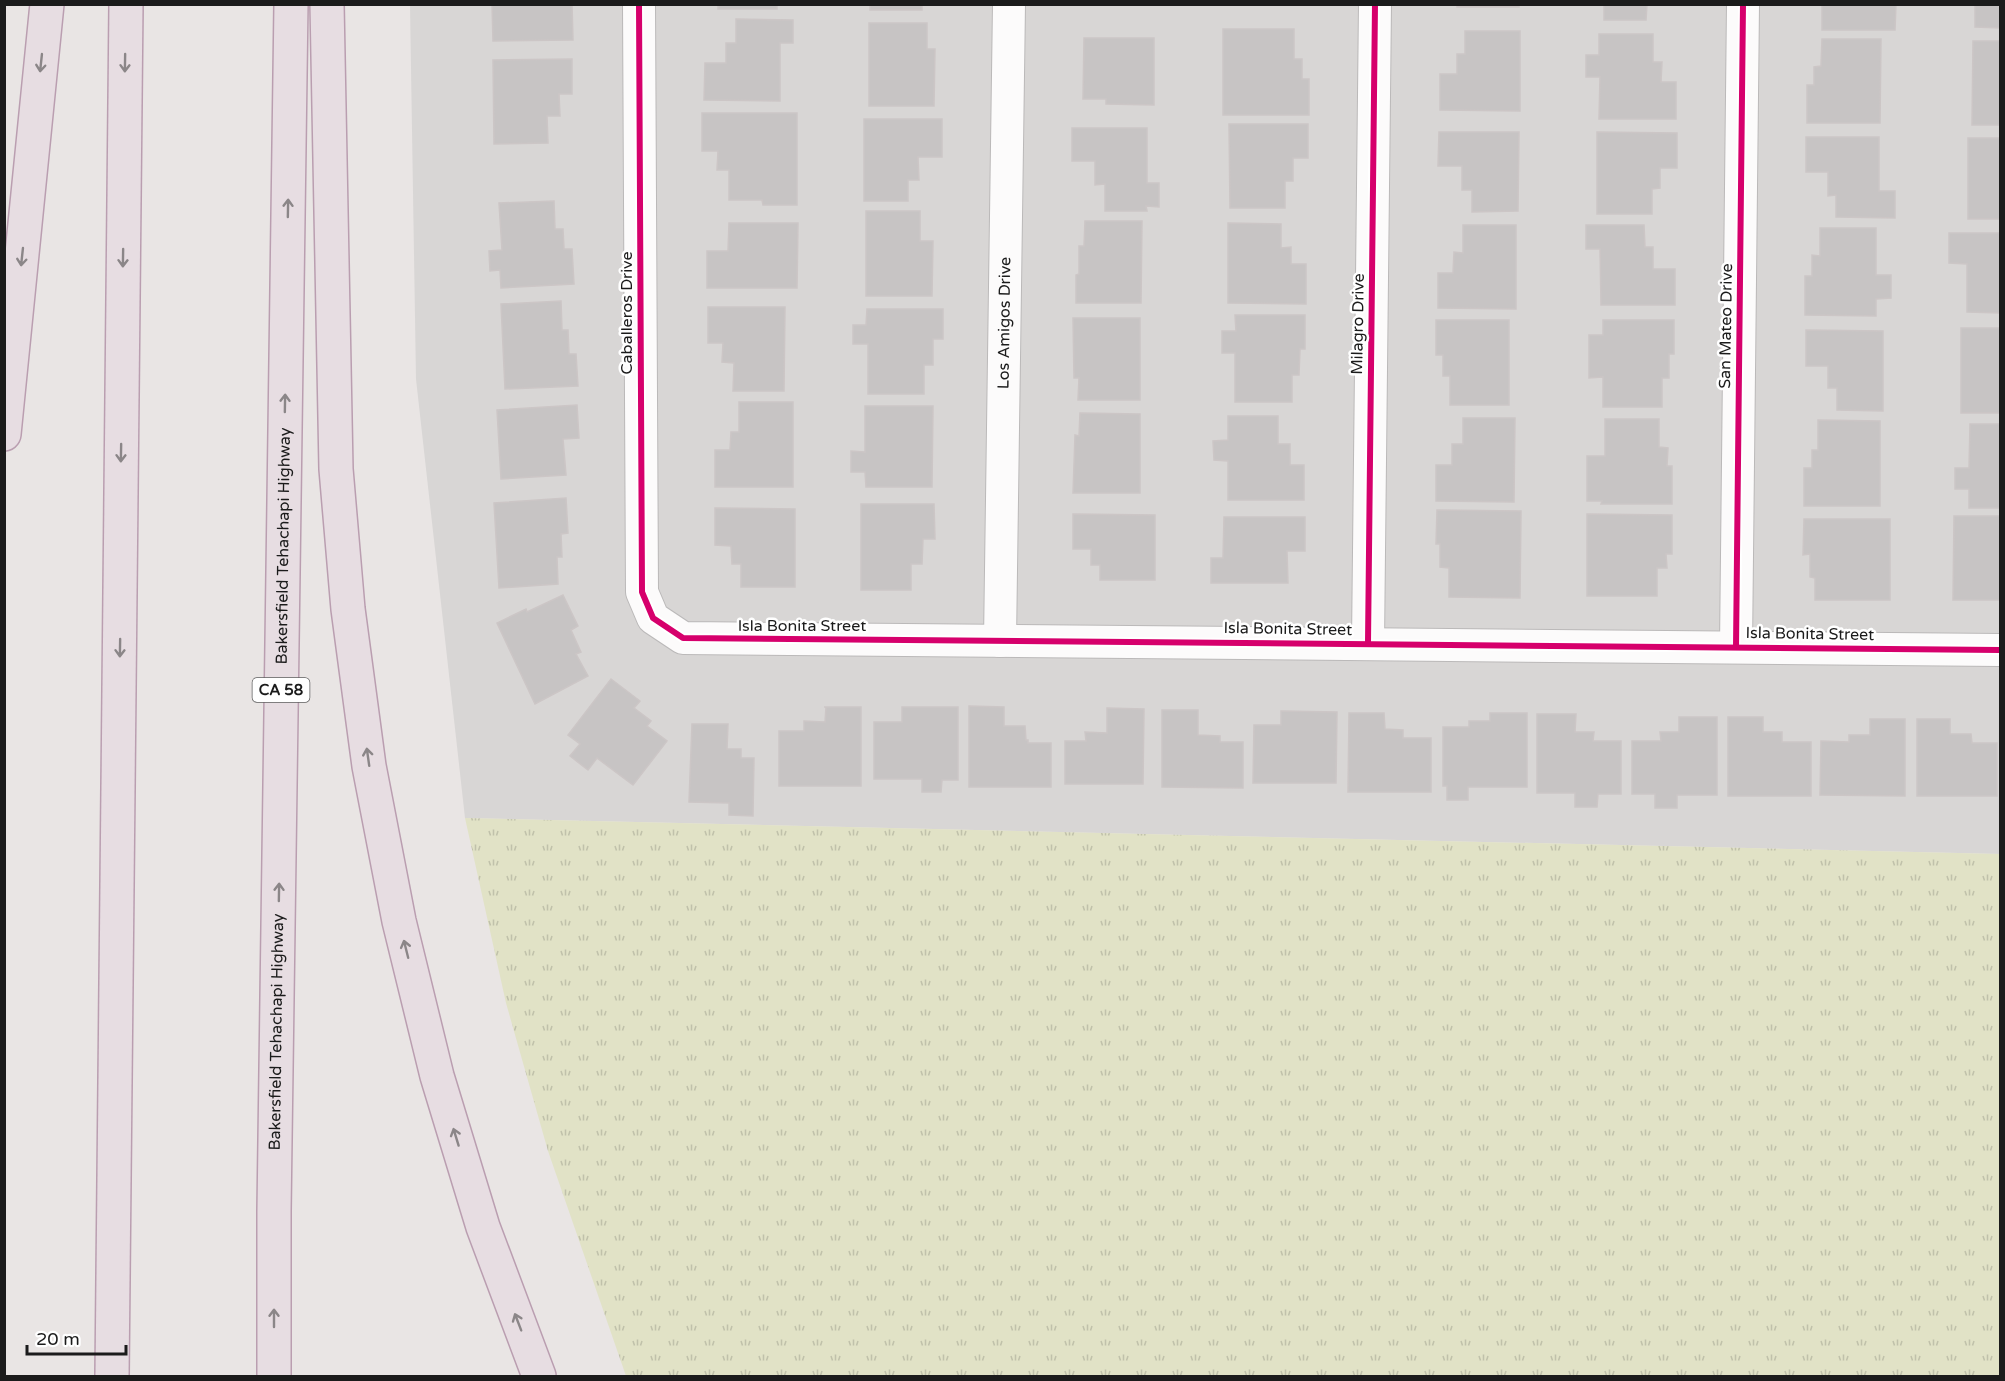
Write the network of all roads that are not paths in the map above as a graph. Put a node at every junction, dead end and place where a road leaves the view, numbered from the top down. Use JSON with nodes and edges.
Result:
{"nodes":[{"id":1,"x":47,"y":4,"type":"edge"},
{"id":2,"x":126,"y":4,"type":"edge"},
{"id":3,"x":291,"y":4,"type":"edge"},
{"id":4,"x":327,"y":4,"type":"edge"},
{"id":5,"x":639,"y":4,"type":"edge"},
{"id":6,"x":1009,"y":4,"type":"edge"},
{"id":7,"x":1375,"y":4,"type":"edge"},
{"id":8,"x":1743,"y":4,"type":"edge"},
{"id":9,"x":4,"y":434,"type":"edge"},
{"id":10,"x":653,"y":618,"type":"joint"},
{"id":11,"x":1000,"y":641,"type":"junction"},
{"id":12,"x":1368,"y":643,"type":"junction"},
{"id":13,"x":1736,"y":647,"type":"junction"},
{"id":14,"x":2001,"y":650,"type":"edge"},
{"id":15,"x":112,"y":1377,"type":"edge"},
{"id":16,"x":274,"y":1377,"type":"edge"},
{"id":17,"x":539,"y":1377,"type":"edge"}],
"edges":[{"from":1,"to":9,"type":"highway","one_way":true},
{"from":2,"to":15,"type":"highway","one_way":true},
{"from":16,"to":3,"type":"highway","name":"Bakersfield Tehachapi Highway","number":"CA 58","one_way":true},
{"from":17,"to":4,"type":"highway","one_way":true},
{"from":5,"to":10,"type":"street","name":"Caballeros Drive"},
{"from":6,"to":11,"type":"street","name":"Los Amigos Drive"},
{"from":7,"to":12,"type":"street","name":"Milagro Drive"},
{"from":8,"to":13,"type":"street","name":"San Mateo Drive"},
{"from":10,"to":11,"type":"street","name":"Isla Bonita Street"},
{"from":11,"to":12,"type":"street","name":"Isla Bonita Street"},
{"from":12,"to":13,"type":"street","name":"Isla Bonita Street"},
{"from":13,"to":14,"type":"street","name":"Isla Bonita Street"}]}
